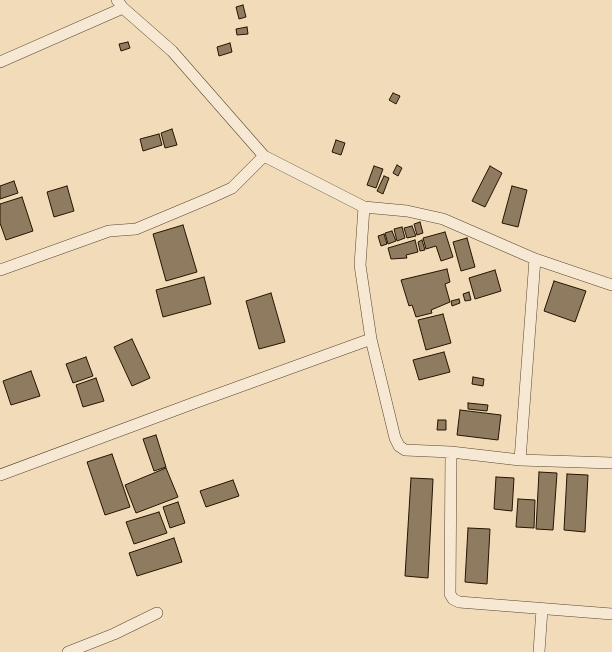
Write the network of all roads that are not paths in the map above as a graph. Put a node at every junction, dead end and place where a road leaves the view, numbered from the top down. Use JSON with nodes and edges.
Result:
{"nodes":[{"id":1,"x":120,"y":4,"type":"edge"},
{"id":2,"x":0,"y":62,"type":"edge"},
{"id":3,"x":264,"y":156,"type":"junction"},
{"id":4,"x":364,"y":206,"type":"junction"},
{"id":5,"x":535,"y":259,"type":"junction"},
{"id":6,"x":0,"y":270,"type":"edge"},
{"id":7,"x":612,"y":285,"type":"edge"},
{"id":8,"x":371,"y":339,"type":"junction"},
{"id":9,"x":451,"y":452,"type":"junction"},
{"id":10,"x":520,"y":460,"type":"junction"},
{"id":11,"x":612,"y":463,"type":"edge"},
{"id":12,"x":0,"y":475,"type":"edge"},
{"id":13,"x":542,"y":609,"type":"junction"},
{"id":14,"x":157,"y":613,"type":"dead end"},
{"id":15,"x":612,"y":614,"type":"edge"},
{"id":16,"x":68,"y":652,"type":"edge"},
{"id":17,"x":539,"y":652,"type":"edge"}],
"edges":[{"from":1,"to":2,"type":"street"},
{"from":1,"to":3,"type":"street"},
{"from":3,"to":4,"type":"street"},
{"from":3,"to":6,"type":"street"},
{"from":4,"to":5,"type":"street"},
{"from":4,"to":8,"type":"street"},
{"from":5,"to":7,"type":"street"},
{"from":5,"to":10,"type":"street"},
{"from":8,"to":9,"type":"street"},
{"from":8,"to":12,"type":"street"},
{"from":9,"to":10,"type":"street"},
{"from":9,"to":13,"type":"street"},
{"from":10,"to":11,"type":"street"},
{"from":13,"to":15,"type":"street"},
{"from":13,"to":17,"type":"street"},
{"from":14,"to":16,"type":"street"}]}
